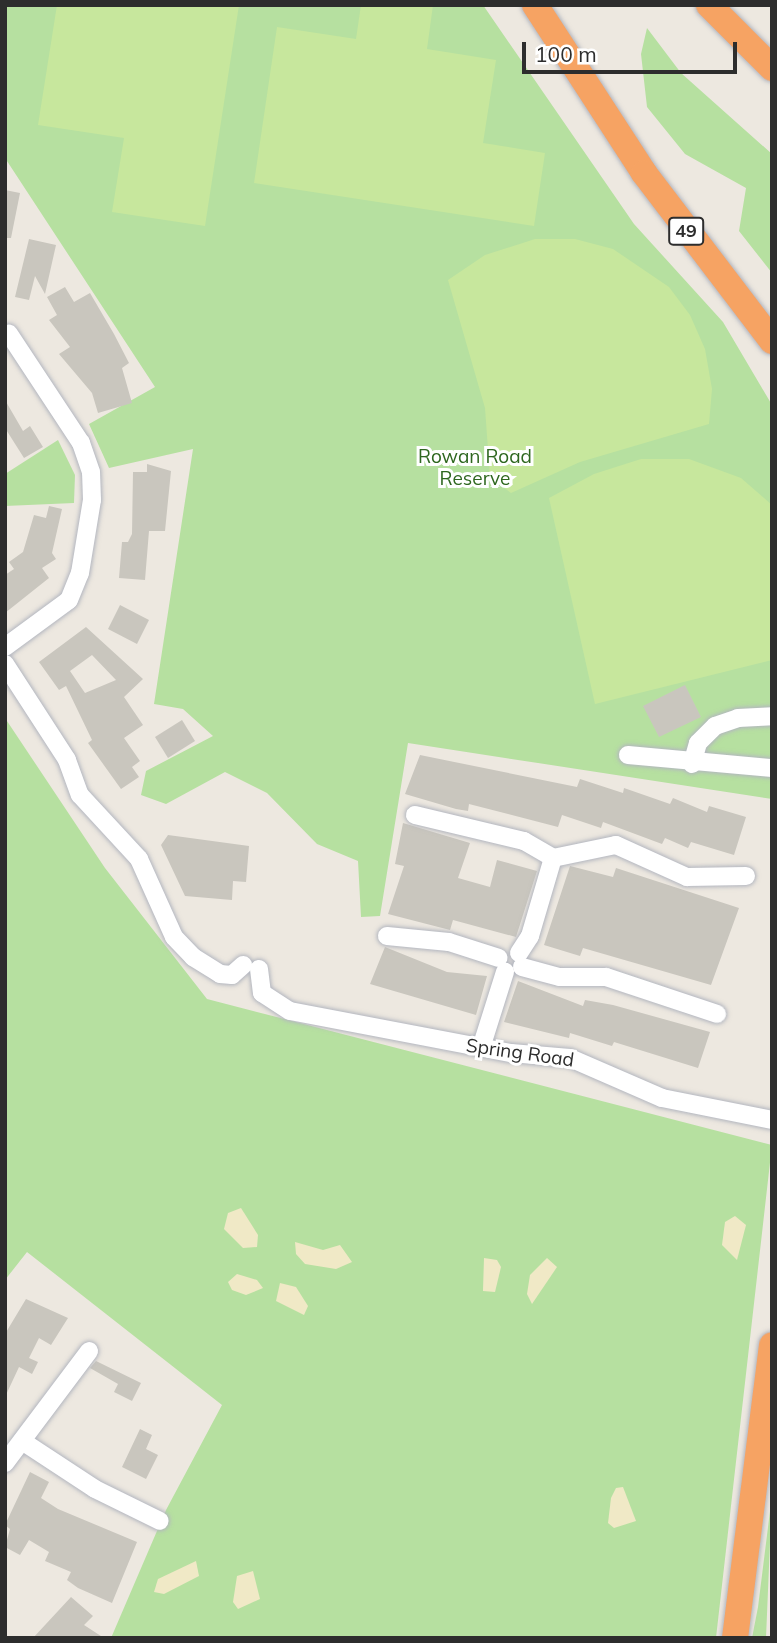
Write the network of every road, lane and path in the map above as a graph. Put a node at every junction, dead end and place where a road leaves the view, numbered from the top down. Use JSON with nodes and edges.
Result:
{"nodes":[{"id":1,"x":535,"y":5,"type":"edge"},
{"id":2,"x":709,"y":5,"type":"edge"},
{"id":3,"x":772,"y":68,"type":"edge"},
{"id":4,"x":9,"y":334,"type":"dead end"},
{"id":5,"x":772,"y":341,"type":"edge"},
{"id":6,"x":5,"y":647,"type":"edge"},
{"id":7,"x":5,"y":664,"type":"edge"},
{"id":8,"x":772,"y":716,"type":"edge"},
{"id":9,"x":628,"y":755,"type":"dead end"},
{"id":10,"x":692,"y":764,"type":"junction"},
{"id":11,"x":772,"y":768,"type":"edge"},
{"id":12,"x":415,"y":815,"type":"dead end"},
{"id":13,"x":553,"y":858,"type":"junction"},
{"id":14,"x":746,"y":876,"type":"dead end"},
{"id":15,"x":387,"y":936,"type":"dead end"},
{"id":16,"x":511,"y":962,"type":"junction"},
{"id":17,"x":717,"y":1014,"type":"dead end"},
{"id":18,"x":481,"y":1048,"type":"junction"},
{"id":19,"x":772,"y":1120,"type":"edge"},
{"id":20,"x":772,"y":1345,"type":"edge"},
{"id":21,"x":89,"y":1351,"type":"dead end"},
{"id":22,"x":768,"y":1402,"type":"edge"},
{"id":23,"x":22,"y":1441,"type":"junction"},
{"id":24,"x":5,"y":1463,"type":"edge"},
{"id":25,"x":160,"y":1521,"type":"dead end"},
{"id":26,"x":735,"y":1638,"type":"edge"}],
"edges":[{"from":1,"to":5,"type":"highway","number":"49"},
{"from":2,"to":3,"type":"highway"},
{"from":4,"to":6,"type":"street"},
{"from":7,"to":18,"type":"street","name":"Spring Road"},
{"from":8,"to":10,"type":"street"},
{"from":9,"to":10,"type":"street"},
{"from":10,"to":11,"type":"street"},
{"from":12,"to":13,"type":"street"},
{"from":13,"to":14,"type":"street"},
{"from":13,"to":16,"type":"street"},
{"from":15,"to":16,"type":"street"},
{"from":16,"to":17,"type":"street"},
{"from":16,"to":18,"type":"street"},
{"from":18,"to":19,"type":"street","name":"Spring Road"},
{"from":20,"to":22,"type":"highway"},
{"from":21,"to":23,"type":"street"},
{"from":22,"to":26,"type":"highway"},
{"from":23,"to":24,"type":"street"},
{"from":23,"to":25,"type":"street"}]}
